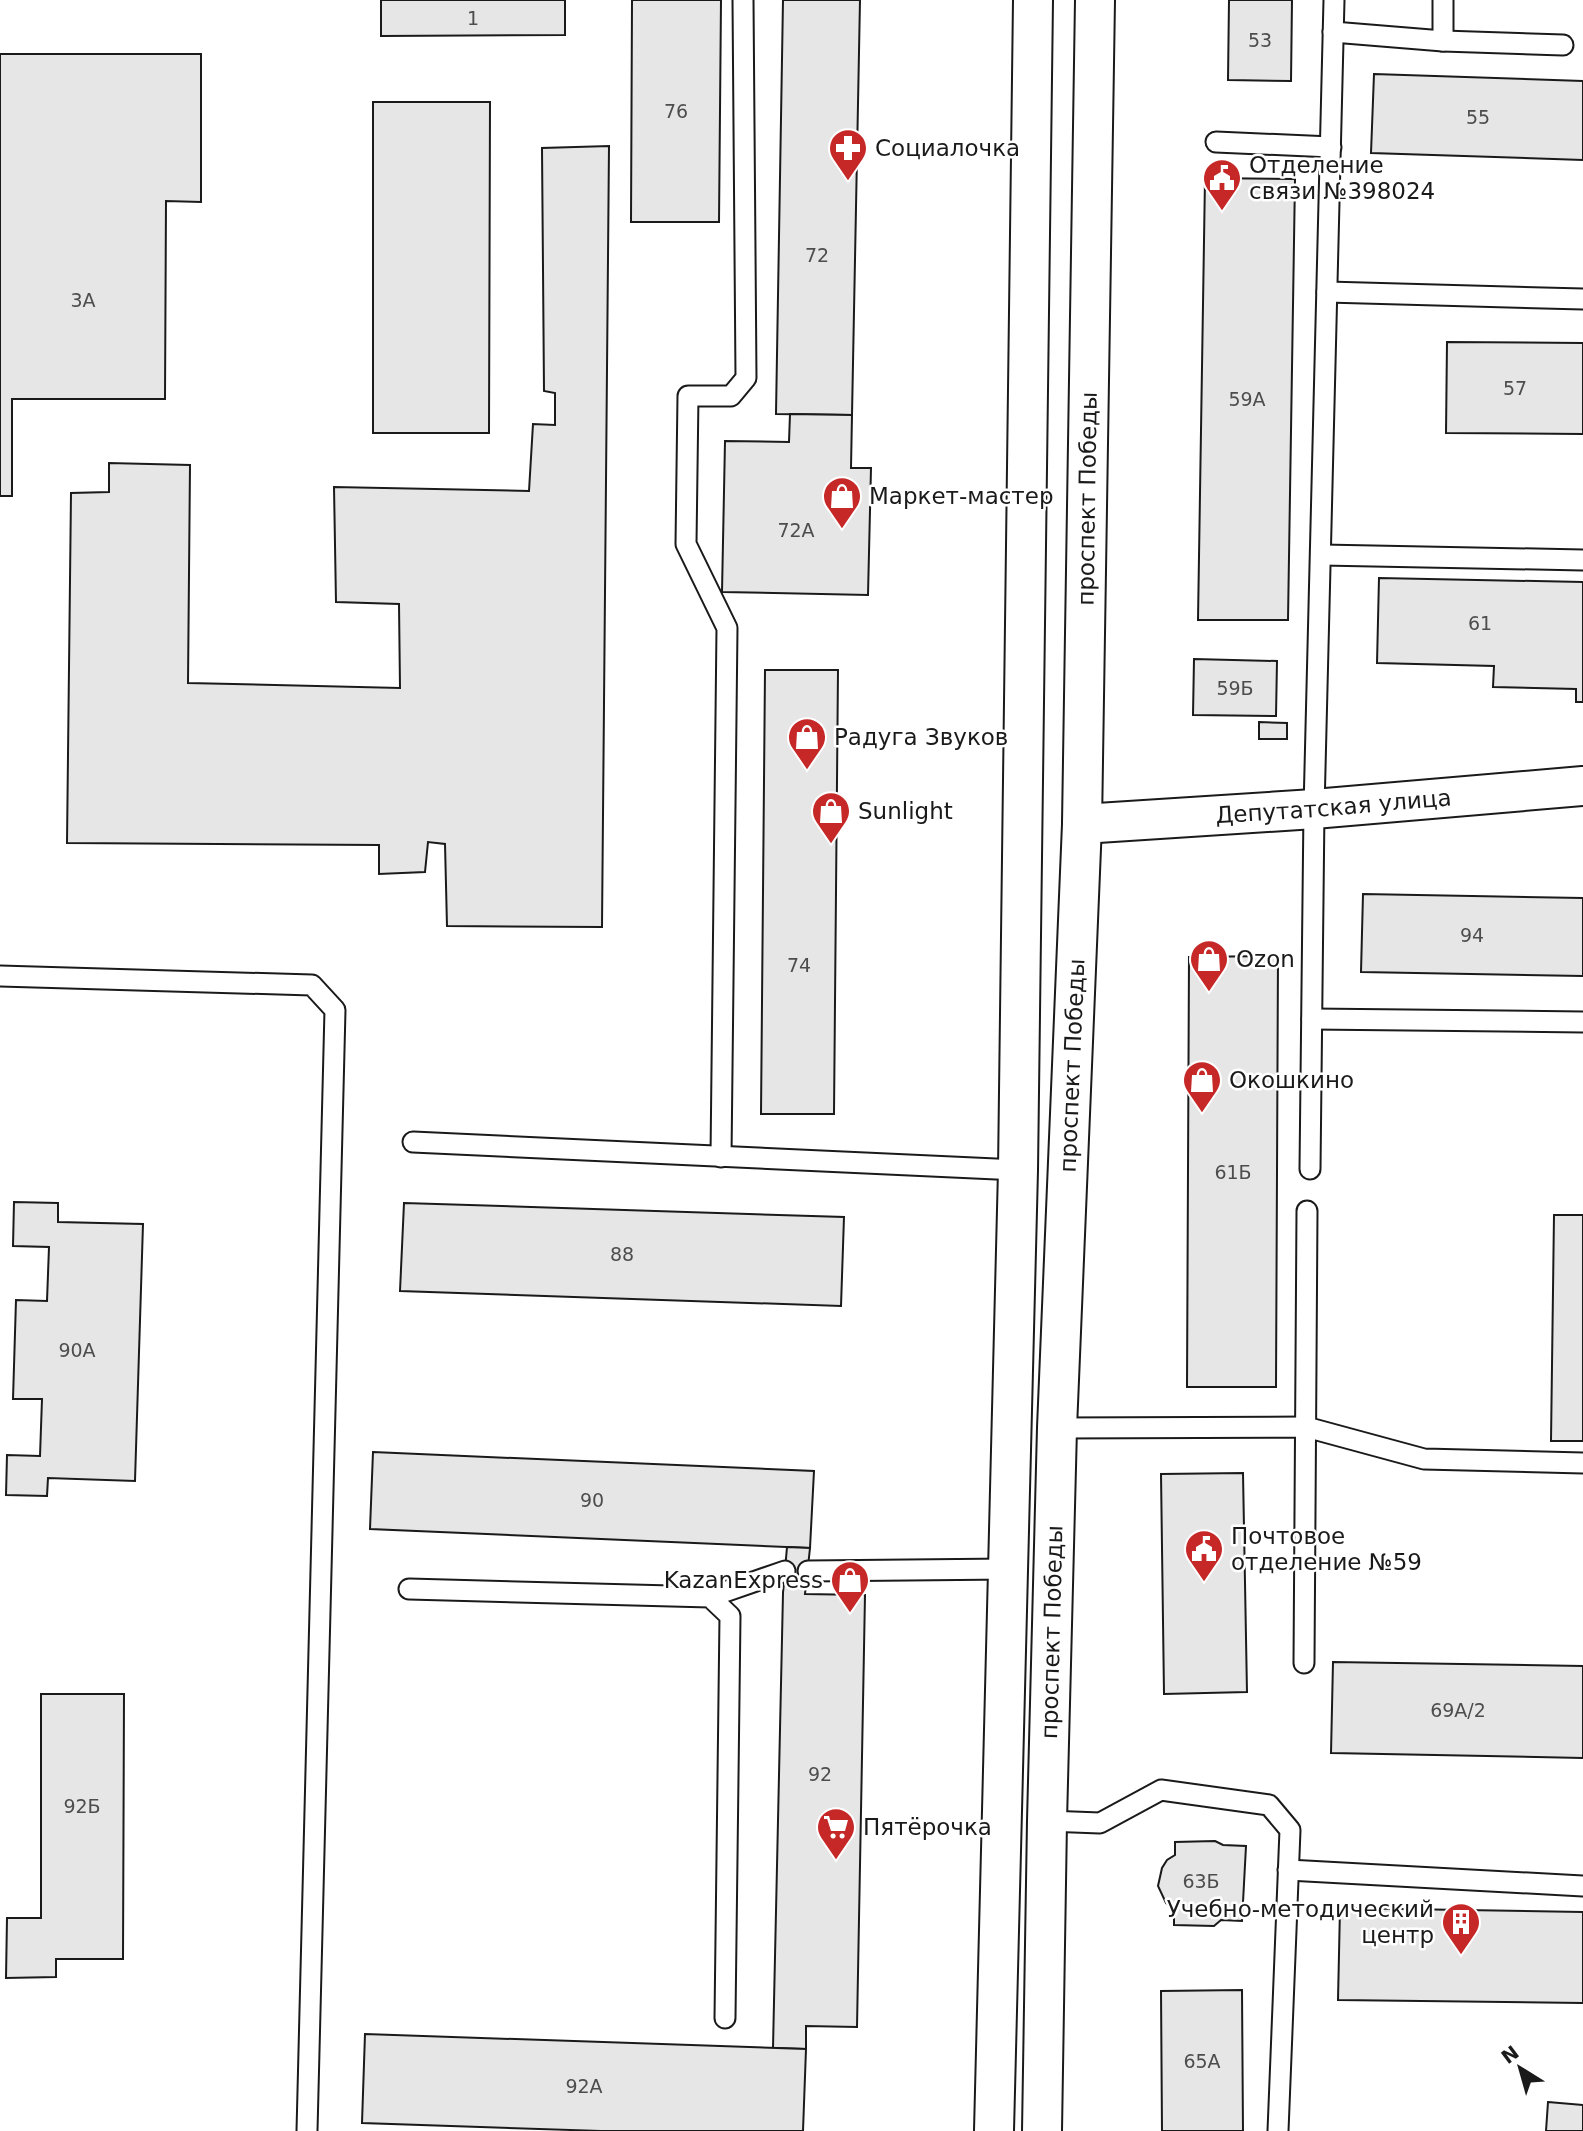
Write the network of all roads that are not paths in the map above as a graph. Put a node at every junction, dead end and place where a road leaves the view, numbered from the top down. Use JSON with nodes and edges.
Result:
{"nodes":[{"id":1,"x":743,"y":0,"type":"edge"},
{"id":2,"x":1033,"y":0,"type":"edge"},
{"id":3,"x":1095,"y":0,"type":"edge"},
{"id":4,"x":1334,"y":0,"type":"edge"},
{"id":5,"x":1443,"y":0,"type":"edge"},
{"id":6,"x":1334,"y":32,"type":"junction"},
{"id":7,"x":1443,"y":41,"type":"junction"},
{"id":8,"x":1563,"y":45,"type":"dead end"},
{"id":9,"x":1216,"y":142,"type":"dead end"},
{"id":10,"x":1331,"y":147,"type":"junction"},
{"id":11,"x":1327,"y":292,"type":"junction"},
{"id":12,"x":1583,"y":299,"type":"edge"},
{"id":13,"x":1322,"y":555,"type":"junction"},
{"id":14,"x":1583,"y":560,"type":"edge"},
{"id":15,"x":1583,"y":786,"type":"edge"},
{"id":16,"x":1314,"y":809,"type":"junction"},
{"id":17,"x":1082,"y":824,"type":"junction"},
{"id":18,"x":0,"y":976,"type":"edge"},
{"id":19,"x":1312,"y":1018,"type":"junction"},
{"id":20,"x":1583,"y":1022,"type":"edge"},
{"id":21,"x":412,"y":1142,"type":"dead end"},
{"id":22,"x":721,"y":1157,"type":"junction"},
{"id":23,"x":1017,"y":1170,"type":"junction"},
{"id":24,"x":1310,"y":1170,"type":"dead end"},
{"id":25,"x":1307,"y":1211,"type":"dead end"},
{"id":26,"x":1306,"y":1427,"type":"junction"},
{"id":27,"x":1057,"y":1428,"type":"junction"},
{"id":28,"x":1583,"y":1463,"type":"edge"},
{"id":29,"x":1008,"y":1569,"type":"junction"},
{"id":30,"x":785,"y":1571,"type":"dead end"},
{"id":31,"x":808,"y":1571,"type":"dead end"},
{"id":32,"x":409,"y":1589,"type":"dead end"},
{"id":33,"x":709,"y":1597,"type":"junction"},
{"id":34,"x":1304,"y":1663,"type":"dead end"},
{"id":35,"x":1047,"y":1821,"type":"junction"},
{"id":36,"x":1288,"y":1870,"type":"junction"},
{"id":37,"x":1583,"y":1886,"type":"edge"},
{"id":38,"x":725,"y":2018,"type":"dead end"},
{"id":39,"x":307,"y":2131,"type":"edge"},
{"id":40,"x":994,"y":2131,"type":"edge"},
{"id":41,"x":1042,"y":2131,"type":"edge"},
{"id":42,"x":1278,"y":2131,"type":"edge"}],
"edges":[{"from":1,"to":22,"type":"lane"},
{"from":2,"to":23,"type":"main road","name":"проспект Победы"},
{"from":3,"to":17,"type":"main road","name":"проспект Победы"},
{"from":4,"to":6,"type":"lane"},
{"from":5,"to":7,"type":"lane"},
{"from":6,"to":7,"type":"lane"},
{"from":6,"to":10,"type":"lane"},
{"from":7,"to":8,"type":"lane"},
{"from":9,"to":10,"type":"lane"},
{"from":10,"to":11,"type":"lane"},
{"from":11,"to":12,"type":"lane"},
{"from":11,"to":13,"type":"lane"},
{"from":13,"to":14,"type":"lane"},
{"from":13,"to":16,"type":"lane"},
{"from":15,"to":16,"type":"main road","name":"Депутатская улица"},
{"from":16,"to":17,"type":"main road","name":"Депутатская улица"},
{"from":16,"to":19,"type":"lane"},
{"from":17,"to":27,"type":"main road","name":"проспект Победы"},
{"from":18,"to":39,"type":"lane"},
{"from":19,"to":20,"type":"lane"},
{"from":19,"to":24,"type":"lane"},
{"from":21,"to":22,"type":"lane"},
{"from":22,"to":23,"type":"lane"},
{"from":23,"to":29,"type":"main road","name":"проспект Победы"},
{"from":25,"to":26,"type":"lane"},
{"from":26,"to":27,"type":"lane"},
{"from":26,"to":28,"type":"lane"},
{"from":26,"to":34,"type":"lane"},
{"from":27,"to":35,"type":"main road","name":"проспект Победы"},
{"from":29,"to":31,"type":"lane"},
{"from":29,"to":40,"type":"main road","name":"проспект Победы"},
{"from":30,"to":33,"type":"lane"},
{"from":32,"to":33,"type":"lane"},
{"from":33,"to":38,"type":"lane"},
{"from":35,"to":36,"type":"lane"},
{"from":35,"to":41,"type":"main road","name":"проспект Победы"},
{"from":36,"to":37,"type":"lane"},
{"from":36,"to":42,"type":"lane"}]}
